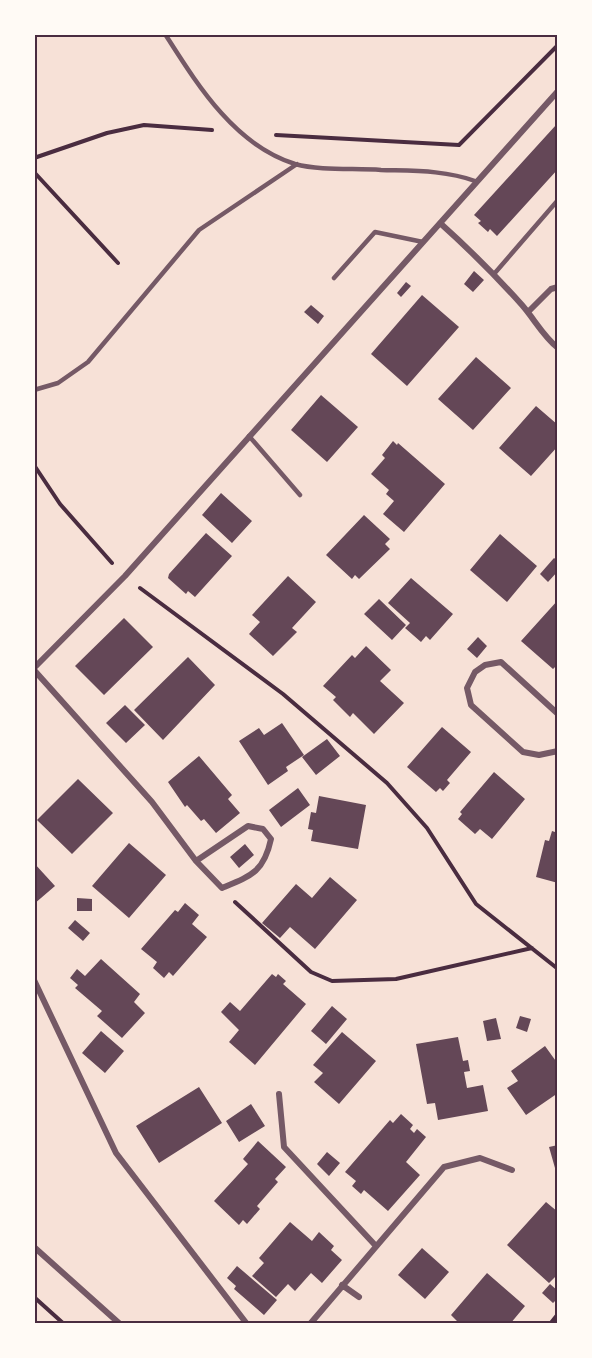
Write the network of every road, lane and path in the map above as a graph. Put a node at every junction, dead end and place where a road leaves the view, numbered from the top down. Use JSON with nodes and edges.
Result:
{"nodes":[{"id":1,"x":165,"y":34,"type":"edge"},
{"id":2,"x":558,"y":45,"type":"edge"},
{"id":3,"x":558,"y":91,"type":"edge"},
{"id":4,"x":240,"y":132,"type":"junction"},
{"id":5,"x":34,"y":158,"type":"edge"},
{"id":6,"x":297,"y":164,"type":"junction"},
{"id":7,"x":34,"y":172,"type":"edge"},
{"id":8,"x":475,"y":181,"type":"junction"},
{"id":9,"x":558,"y":200,"type":"edge"},
{"id":10,"x":440,"y":223,"type":"junction"},
{"id":11,"x":423,"y":242,"type":"junction"},
{"id":12,"x":118,"y":263,"type":"dead end"},
{"id":13,"x":494,"y":274,"type":"junction"},
{"id":14,"x":334,"y":278,"type":"dead end"},
{"id":15,"x":558,"y":287,"type":"edge"},
{"id":16,"x":528,"y":312,"type":"junction"},
{"id":17,"x":558,"y":348,"type":"edge"},
{"id":18,"x":34,"y":390,"type":"edge"},
{"id":19,"x":249,"y":436,"type":"junction"},
{"id":20,"x":34,"y":465,"type":"edge"},
{"id":21,"x":300,"y":495,"type":"dead end"},
{"id":22,"x":125,"y":576,"type":"junction"},
{"id":23,"x":34,"y":669,"type":"edge"},
{"id":24,"x":558,"y":714,"type":"edge"},
{"id":25,"x":558,"y":751,"type":"edge"},
{"id":26,"x":196,"y":861,"type":"junction"},
{"id":27,"x":222,"y":888,"type":"junction"},
{"id":28,"x":532,"y":948,"type":"junction"},
{"id":29,"x":558,"y":969,"type":"edge"},
{"id":30,"x":34,"y":980,"type":"edge"},
{"id":31,"x":279,"y":1094,"type":"dead end"},
{"id":32,"x":512,"y":1170,"type":"dead end"},
{"id":33,"x":375,"y":1245,"type":"junction"},
{"id":34,"x":34,"y":1248,"type":"edge"},
{"id":35,"x":342,"y":1285,"type":"junction"},
{"id":36,"x":34,"y":1297,"type":"edge"},
{"id":37,"x":359,"y":1298,"type":"dead end"},
{"id":38,"x":558,"y":1314,"type":"edge"},
{"id":39,"x":64,"y":1323,"type":"edge"},
{"id":40,"x":120,"y":1323,"type":"edge"},
{"id":41,"x":247,"y":1323,"type":"edge"},
{"id":42,"x":310,"y":1323,"type":"edge"},
{"id":43,"x":550,"y":1323,"type":"edge"}],
"edges":[{"from":1,"to":4,"type":"lane"},
{"from":2,"to":4,"type":"path"},
{"from":3,"to":8,"type":"street"},
{"from":4,"to":5,"type":"path"},
{"from":4,"to":6,"type":"lane"},
{"from":6,"to":8,"type":"lane"},
{"from":6,"to":18,"type":"lane"},
{"from":7,"to":12,"type":"path"},
{"from":8,"to":10,"type":"street"},
{"from":9,"to":13,"type":"lane"},
{"from":10,"to":11,"type":"street"},
{"from":10,"to":13,"type":"street"},
{"from":11,"to":14,"type":"lane"},
{"from":11,"to":19,"type":"street"},
{"from":13,"to":16,"type":"street"},
{"from":15,"to":16,"type":"street"},
{"from":16,"to":17,"type":"street"},
{"from":19,"to":21,"type":"lane"},
{"from":19,"to":22,"type":"street"},
{"from":20,"to":22,"type":"path"},
{"from":22,"to":23,"type":"street"},
{"from":22,"to":28,"type":"path"},
{"from":23,"to":26,"type":"street"},
{"from":24,"to":25,"type":"street"},
{"from":26,"to":27,"type":"street"},
{"from":26,"to":27,"type":"street"},
{"from":27,"to":28,"type":"path"},
{"from":28,"to":29,"type":"path"},
{"from":30,"to":41,"type":"street"},
{"from":31,"to":33,"type":"street"},
{"from":32,"to":33,"type":"street"},
{"from":33,"to":35,"type":"street"},
{"from":34,"to":40,"type":"street"},
{"from":35,"to":37,"type":"street"},
{"from":35,"to":42,"type":"street"},
{"from":36,"to":39,"type":"path"},
{"from":38,"to":43,"type":"path"}]}
